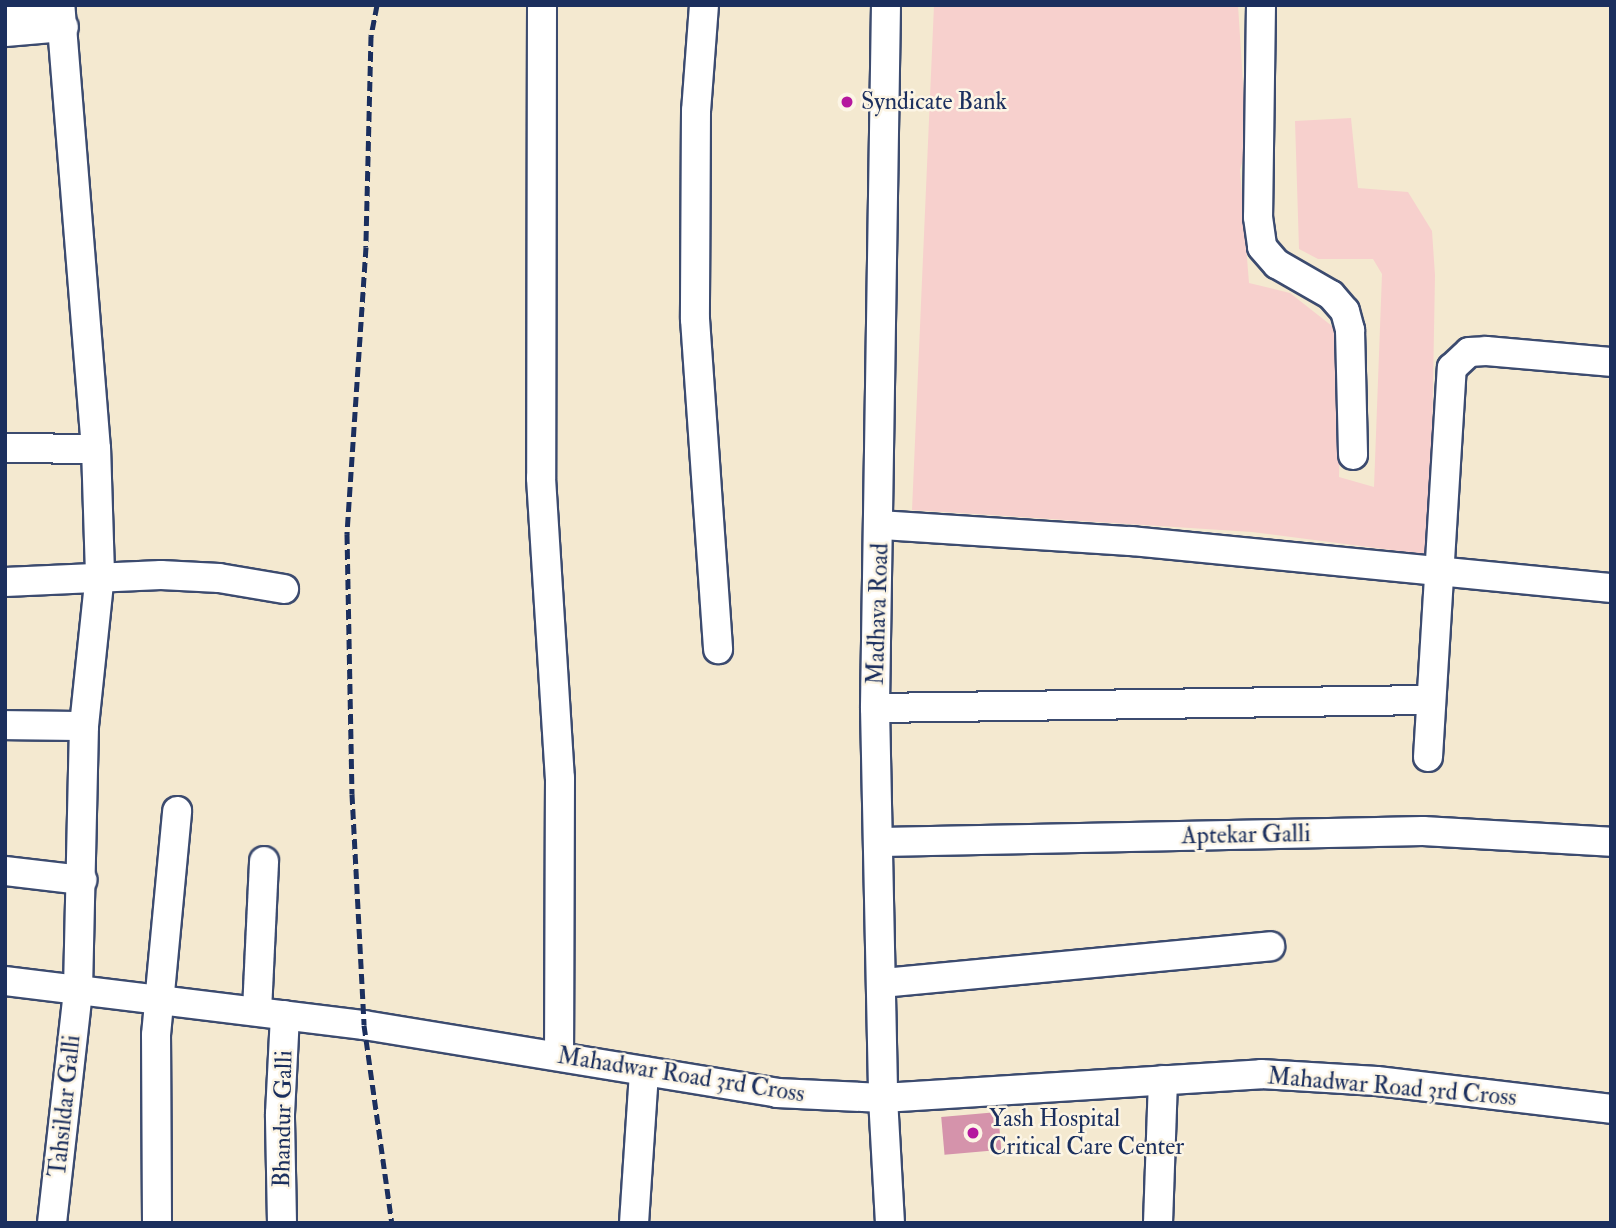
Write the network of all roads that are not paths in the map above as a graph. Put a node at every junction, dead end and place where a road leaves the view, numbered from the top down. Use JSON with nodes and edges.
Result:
{"nodes":[{"id":1,"x":542,"y":5,"type":"edge"},
{"id":2,"x":704,"y":5,"type":"edge"},
{"id":3,"x":886,"y":5,"type":"edge"},
{"id":4,"x":1261,"y":5,"type":"edge"},
{"id":5,"x":5,"y":9,"type":"edge"},
{"id":6,"x":59,"y":12,"type":"edge"},
{"id":7,"x":5,"y":32,"type":"edge"},
{"id":8,"x":1611,"y":362,"type":"edge"},
{"id":9,"x":5,"y":449,"type":"edge"},
{"id":10,"x":96,"y":449,"type":"junction"},
{"id":11,"x":1353,"y":455,"type":"dead end"},
{"id":12,"x":881,"y":525,"type":"junction"},
{"id":13,"x":1440,"y":572,"type":"junction"},
{"id":14,"x":100,"y":574,"type":"junction"},
{"id":15,"x":5,"y":582,"type":"edge"},
{"id":16,"x":1611,"y":588,"type":"edge"},
{"id":17,"x":284,"y":589,"type":"dead end"},
{"id":18,"x":718,"y":649,"type":"dead end"},
{"id":19,"x":1429,"y":700,"type":"junction"},
{"id":20,"x":875,"y":708,"type":"junction"},
{"id":21,"x":5,"y":725,"type":"edge"},
{"id":22,"x":84,"y":726,"type":"junction"},
{"id":23,"x":1428,"y":757,"type":"dead end"},
{"id":24,"x":177,"y":811,"type":"dead end"},
{"id":25,"x":881,"y":842,"type":"junction"},
{"id":26,"x":1611,"y":842,"type":"edge"},
{"id":27,"x":264,"y":861,"type":"dead end"},
{"id":28,"x":5,"y":872,"type":"edge"},
{"id":29,"x":82,"y":880,"type":"junction"},
{"id":30,"x":1270,"y":946,"type":"dead end"},
{"id":31,"x":5,"y":981,"type":"edge"},
{"id":32,"x":882,"y":983,"type":"junction"},
{"id":33,"x":78,"y":989,"type":"junction"},
{"id":34,"x":160,"y":999,"type":"junction"},
{"id":35,"x":257,"y":1011,"type":"junction"},
{"id":36,"x":285,"y":1015,"type":"junction"},
{"id":37,"x":559,"y":1056,"type":"junction"},
{"id":38,"x":644,"y":1071,"type":"junction"},
{"id":39,"x":1163,"y":1080,"type":"junction"},
{"id":40,"x":883,"y":1098,"type":"junction"},
{"id":41,"x":1611,"y":1109,"type":"edge"},
{"id":42,"x":52,"y":1223,"type":"edge"},
{"id":43,"x":157,"y":1223,"type":"edge"},
{"id":44,"x":282,"y":1223,"type":"edge"},
{"id":45,"x":634,"y":1223,"type":"edge"},
{"id":46,"x":890,"y":1223,"type":"edge"},
{"id":47,"x":1158,"y":1223,"type":"edge"}],
"edges":[{"from":1,"to":37,"type":"street"},
{"from":2,"to":18,"type":"street"},
{"from":3,"to":12,"type":"street","name":"Madhava Road"},
{"from":4,"to":11,"type":"street"},
{"from":5,"to":6,"type":"main road"},
{"from":6,"to":7,"type":"street"},
{"from":6,"to":10,"type":"street","name":"Tahsildar Galli"},
{"from":8,"to":13,"type":"street"},
{"from":9,"to":10,"type":"street"},
{"from":10,"to":14,"type":"street","name":"Tahsildar Galli"},
{"from":12,"to":13,"type":"street"},
{"from":12,"to":20,"type":"street","name":"Madhava Road"},
{"from":13,"to":16,"type":"street"},
{"from":13,"to":19,"type":"street"},
{"from":14,"to":15,"type":"street"},
{"from":14,"to":17,"type":"street"},
{"from":14,"to":22,"type":"street","name":"Tahsildar Galli"},
{"from":19,"to":20,"type":"street"},
{"from":19,"to":23,"type":"street"},
{"from":20,"to":25,"type":"street","name":"Madhava Road"},
{"from":21,"to":22,"type":"street"},
{"from":22,"to":29,"type":"street","name":"Tahsildar Galli"},
{"from":24,"to":34,"type":"street"},
{"from":25,"to":26,"type":"street","name":"Aptekar Galli"},
{"from":25,"to":32,"type":"street","name":"Madhava Road"},
{"from":27,"to":35,"type":"street"},
{"from":28,"to":29,"type":"street"},
{"from":29,"to":33,"type":"street","name":"Tahsildar Galli"},
{"from":30,"to":32,"type":"street"},
{"from":31,"to":33,"type":"street","name":"Mahadwar Road 3rd Cross"},
{"from":32,"to":40,"type":"street","name":"Madhava Road"},
{"from":33,"to":34,"type":"street","name":"Mahadwar Road 3rd Cross"},
{"from":33,"to":42,"type":"street","name":"Tahsildar Galli"},
{"from":34,"to":35,"type":"street","name":"Mahadwar Road 3rd Cross"},
{"from":34,"to":43,"type":"street"},
{"from":35,"to":36,"type":"street","name":"Mahadwar Road 3rd Cross"},
{"from":36,"to":37,"type":"street","name":"Mahadwar Road 3rd Cross"},
{"from":36,"to":44,"type":"street","name":"Bhandur Galli"},
{"from":37,"to":38,"type":"street","name":"Mahadwar Road 3rd Cross"},
{"from":38,"to":40,"type":"street","name":"Mahadwar Road 3rd Cross"},
{"from":38,"to":45,"type":"street"},
{"from":39,"to":40,"type":"street","name":"Mahadwar Road 3rd Cross"},
{"from":39,"to":41,"type":"street","name":"Mahadwar Road 3rd Cross"},
{"from":39,"to":47,"type":"street"},
{"from":40,"to":46,"type":"street","name":"Madhava Road"}]}
